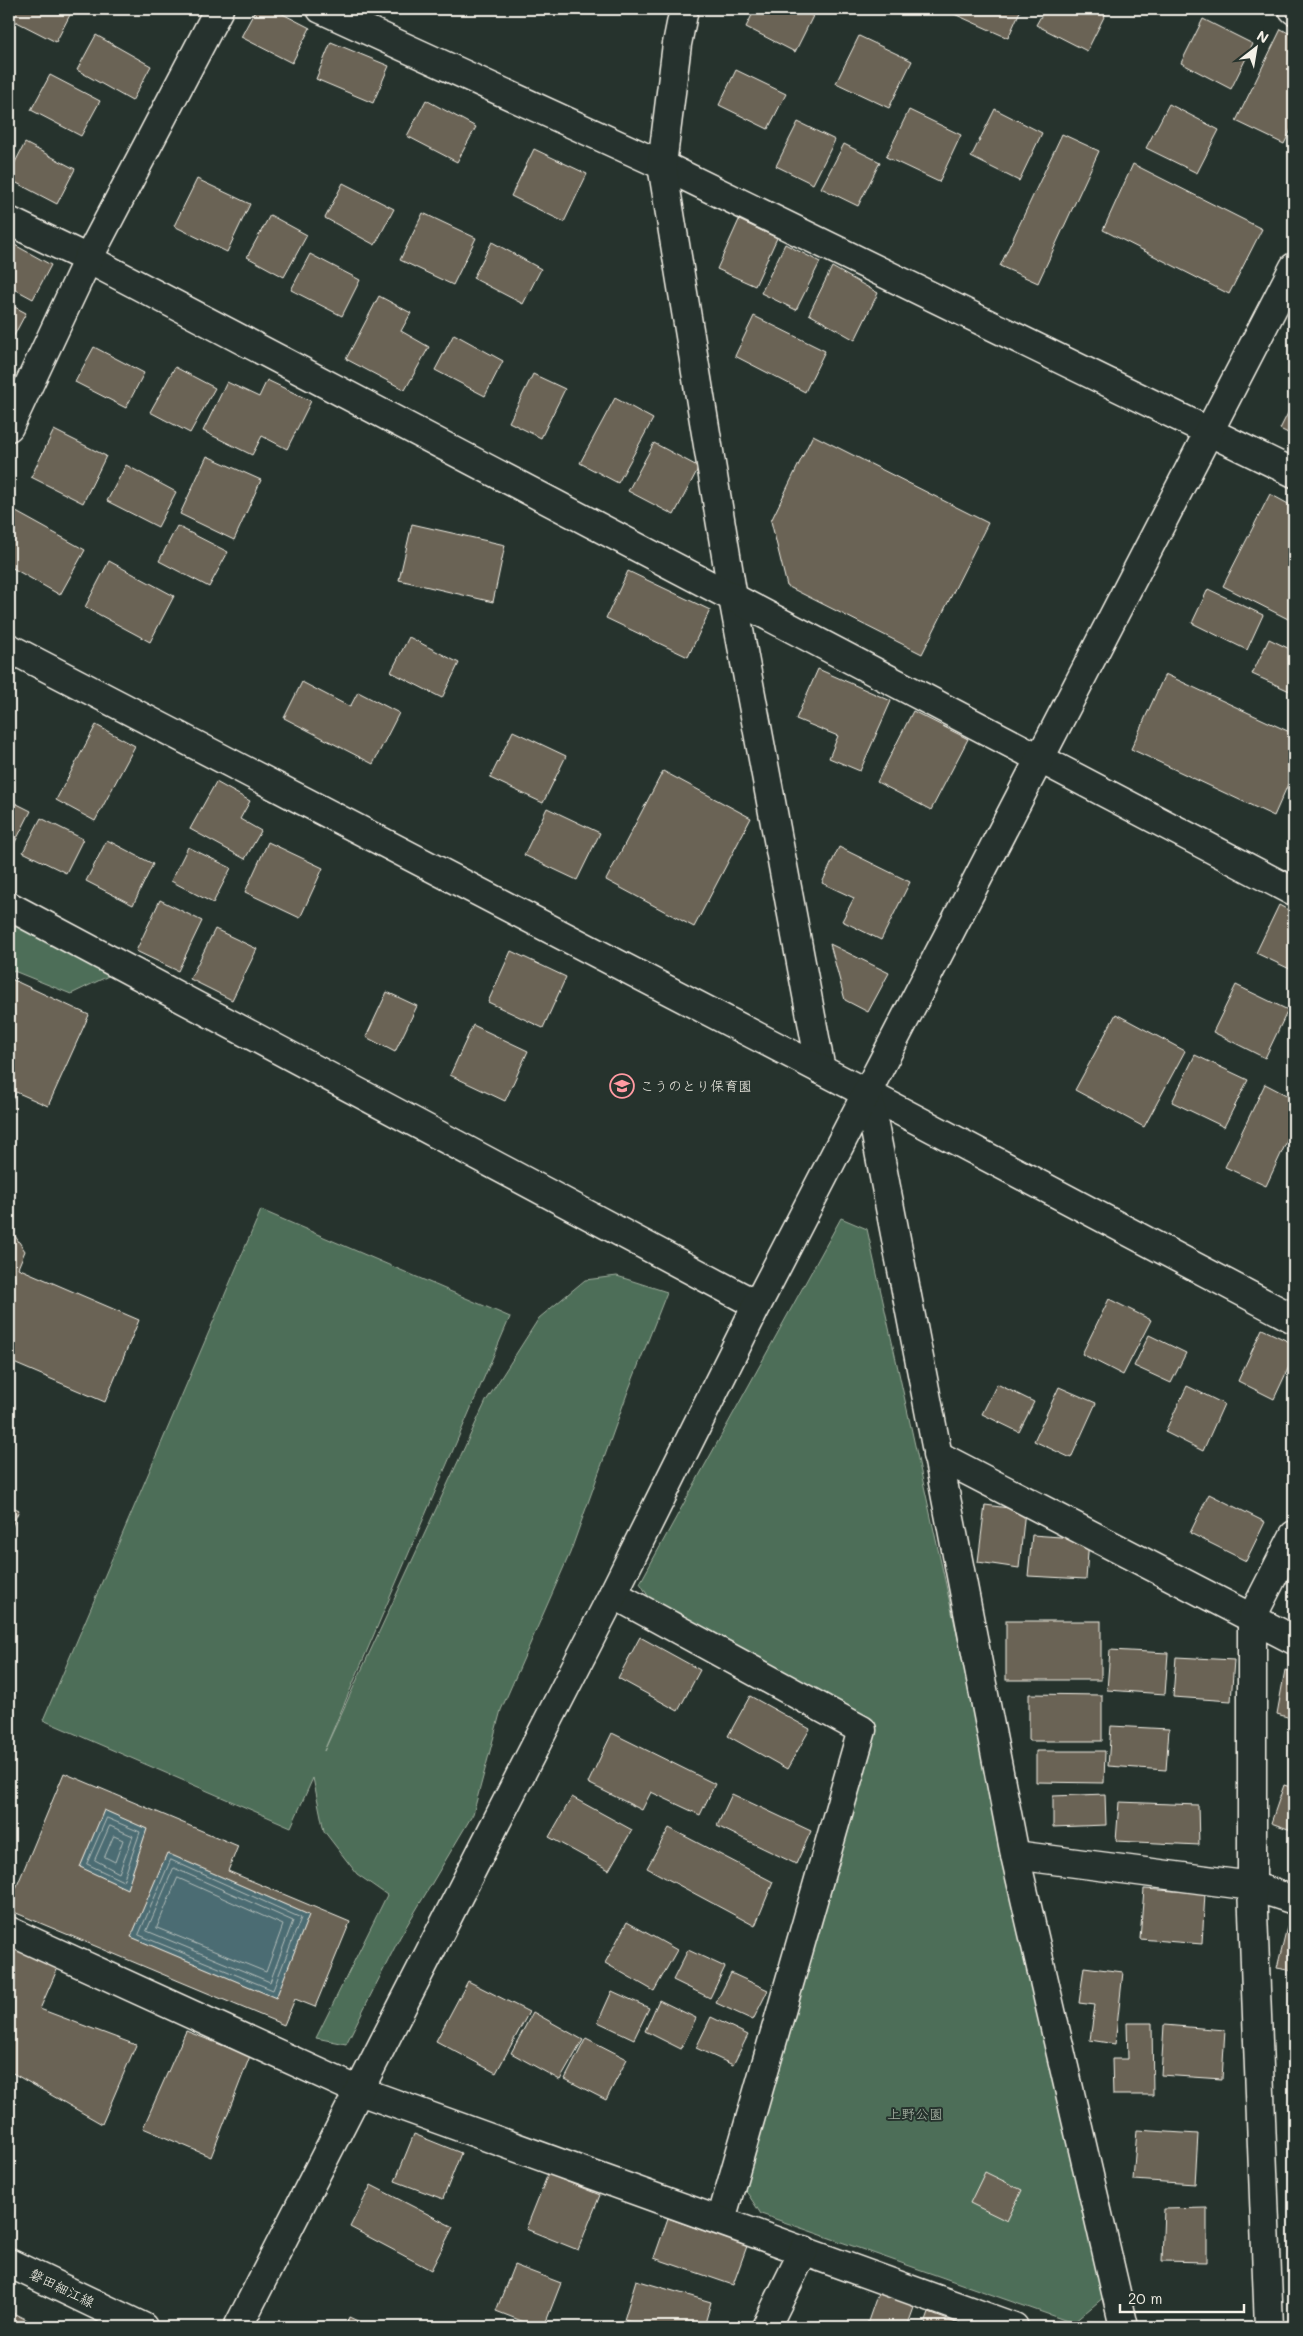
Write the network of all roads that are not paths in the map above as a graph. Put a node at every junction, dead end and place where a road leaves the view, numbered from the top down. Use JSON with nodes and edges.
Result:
{"nodes":[{"id":1,"x":219,"y":9,"type":"edge"},
{"id":2,"x":321,"y":9,"type":"edge"},
{"id":3,"x":684,"y":9,"type":"edge"},
{"id":4,"x":662,"y":164,"type":"junction"},
{"id":5,"x":9,"y":221,"type":"edge"},
{"id":6,"x":88,"y":259,"type":"junction"},
{"id":7,"x":1294,"y":267,"type":"edge"},
{"id":8,"x":9,"y":427,"type":"edge"},
{"id":9,"x":1208,"y":432,"type":"junction"},
{"id":10,"x":1294,"y":473,"type":"edge"},
{"id":11,"x":733,"y":598,"type":"junction"},
{"id":12,"x":9,"y":648,"type":"edge"},
{"id":13,"x":1038,"y":758,"type":"junction"},
{"id":14,"x":1294,"y":892,"type":"edge"},
{"id":15,"x":9,"y":906,"type":"edge"},
{"id":16,"x":821,"y":1070,"type":"junction"},
{"id":17,"x":868,"y":1094,"type":"junction"},
{"id":18,"x":758,"y":1305,"type":"junction"},
{"id":19,"x":1294,"y":1319,"type":"edge"},
{"id":20,"x":937,"y":1455,"type":"junction"},
{"id":21,"x":1294,"y":1535,"type":"edge"},
{"id":22,"x":612,"y":1594,"type":"junction"},
{"id":23,"x":1252,"y":1617,"type":"junction"},
{"id":24,"x":1294,"y":1640,"type":"edge"},
{"id":25,"x":1015,"y":1855,"type":"junction"},
{"id":26,"x":1252,"y":1886,"type":"junction"},
{"id":27,"x":1294,"y":1900,"type":"edge"},
{"id":28,"x":9,"y":1931,"type":"edge"},
{"id":29,"x":357,"y":2090,"type":"junction"},
{"id":30,"x":721,"y":2220,"type":"junction"},
{"id":31,"x":804,"y":2250,"type":"junction"},
{"id":32,"x":9,"y":2263,"type":"edge"},
{"id":33,"x":143,"y":2327,"type":"edge"},
{"id":34,"x":238,"y":2327,"type":"edge"},
{"id":35,"x":766,"y":2327,"type":"edge"},
{"id":36,"x":1012,"y":2327,"type":"edge"},
{"id":37,"x":1124,"y":2327,"type":"edge"},
{"id":38,"x":1269,"y":2327,"type":"edge"}],
"edges":[{"from":1,"to":6,"type":"street"},
{"from":2,"to":4,"type":"street"},
{"from":3,"to":4,"type":"street"},
{"from":4,"to":9,"type":"street"},
{"from":4,"to":11,"type":"street"},
{"from":5,"to":6,"type":"street"},
{"from":6,"to":8,"type":"street"},
{"from":6,"to":11,"type":"street"},
{"from":7,"to":9,"type":"street"},
{"from":9,"to":10,"type":"street"},
{"from":9,"to":13,"type":"street"},
{"from":11,"to":13,"type":"street"},
{"from":11,"to":16,"type":"street"},
{"from":12,"to":16,"type":"street"},
{"from":13,"to":14,"type":"street"},
{"from":13,"to":17,"type":"street"},
{"from":15,"to":18,"type":"street"},
{"from":16,"to":17,"type":"street"},
{"from":17,"to":18,"type":"street"},
{"from":17,"to":19,"type":"street"},
{"from":17,"to":20,"type":"street"},
{"from":18,"to":22,"type":"street"},
{"from":20,"to":23,"type":"street"},
{"from":20,"to":25,"type":"street"},
{"from":21,"to":23,"type":"street"},
{"from":22,"to":29,"type":"street"},
{"from":22,"to":30,"type":"street"},
{"from":23,"to":24,"type":"street"},
{"from":23,"to":26,"type":"street"},
{"from":25,"to":26,"type":"street"},
{"from":25,"to":37,"type":"street"},
{"from":26,"to":27,"type":"street"},
{"from":26,"to":38,"type":"street"},
{"from":28,"to":29,"type":"street"},
{"from":29,"to":30,"type":"street"},
{"from":29,"to":34,"type":"street"},
{"from":30,"to":31,"type":"street"},
{"from":31,"to":35,"type":"street"},
{"from":31,"to":36,"type":"street"},
{"from":32,"to":33,"type":"street","name":"磐田細江線"}]}
